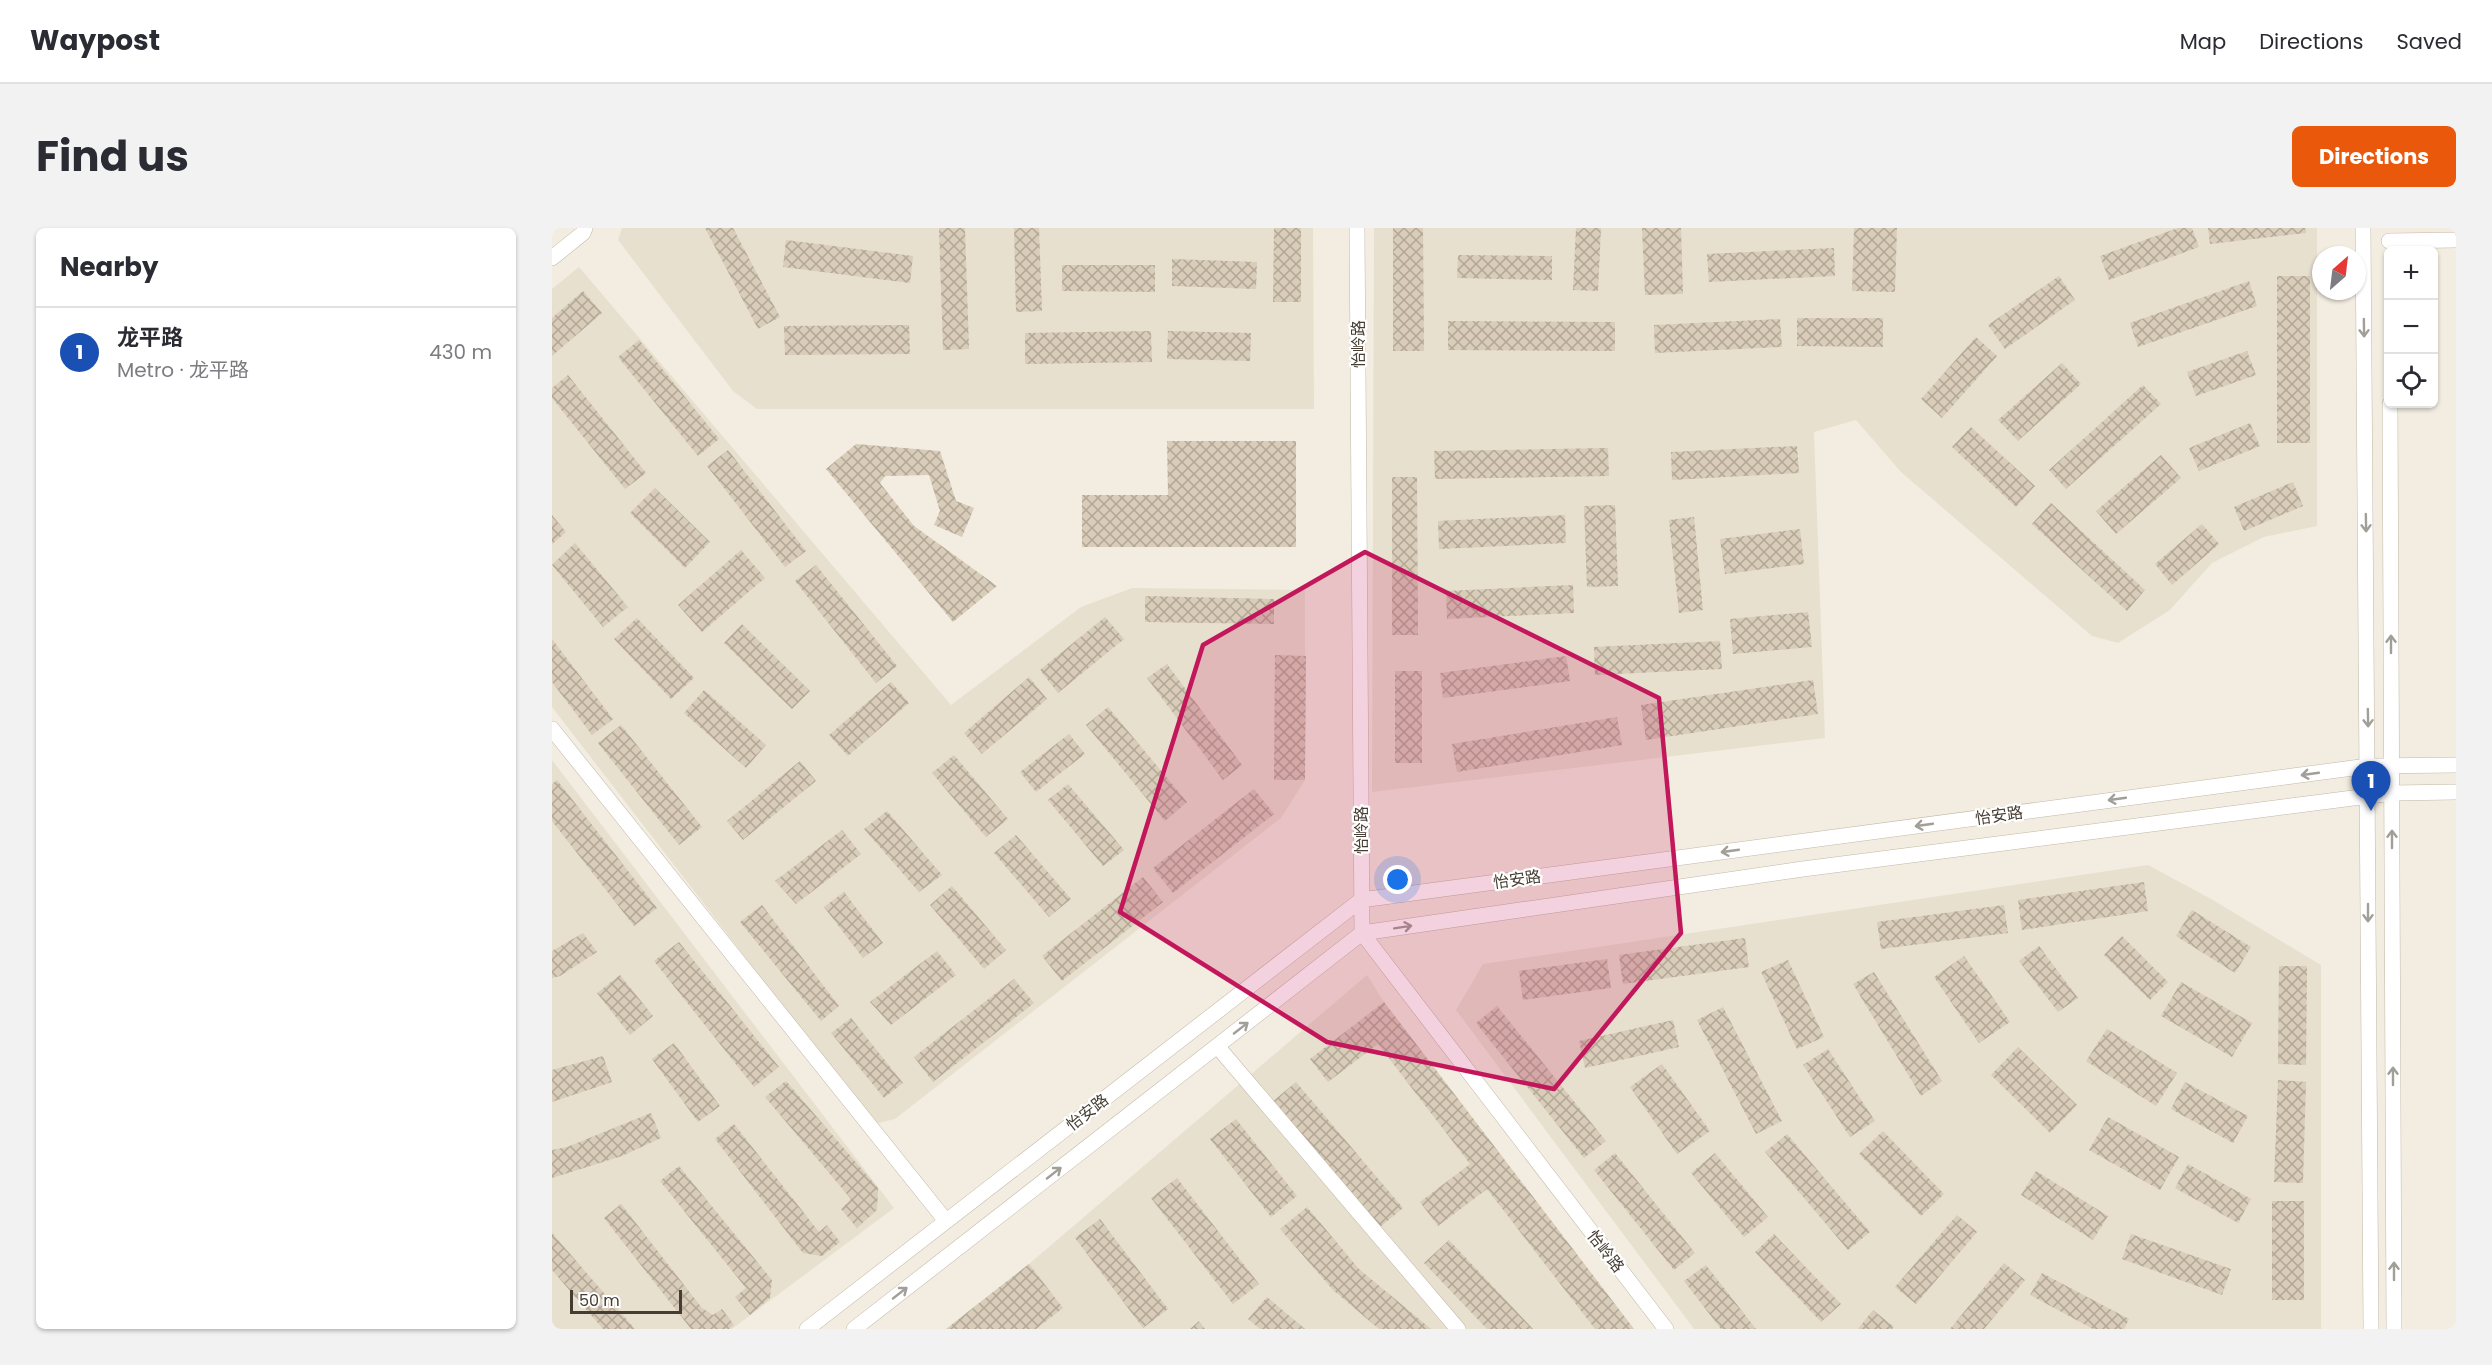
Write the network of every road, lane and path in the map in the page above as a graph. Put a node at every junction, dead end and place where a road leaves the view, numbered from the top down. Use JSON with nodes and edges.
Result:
{"nodes":[{"id":1,"x":585,"y":228,"type":"edge"},
{"id":2,"x":1357,"y":228,"type":"edge"},
{"id":3,"x":2363,"y":228,"type":"edge"},
{"id":4,"x":2389,"y":240,"type":"edge"},
{"id":5,"x":2456,"y":240,"type":"edge"},
{"id":6,"x":552,"y":258,"type":"edge"},
{"id":7,"x":2390,"y":408,"type":"edge"},
{"id":8,"x":552,"y":729,"type":"edge"},
{"id":9,"x":2392,"y":765,"type":"junction"},
{"id":10,"x":2456,"y":765,"type":"edge"},
{"id":11,"x":2368,"y":766,"type":"junction"},
{"id":12,"x":2456,"y":792,"type":"edge"},
{"id":13,"x":2392,"y":793,"type":"junction"},
{"id":14,"x":2367,"y":796,"type":"junction"},
{"id":15,"x":1361,"y":900,"type":"junction"},
{"id":16,"x":1362,"y":933,"type":"junction"},
{"id":17,"x":1217,"y":1046,"type":"junction"},
{"id":18,"x":946,"y":1221,"type":"junction"},
{"id":19,"x":807,"y":1329,"type":"edge"},
{"id":20,"x":854,"y":1329,"type":"edge"},
{"id":21,"x":1458,"y":1329,"type":"edge"},
{"id":22,"x":1666,"y":1329,"type":"edge"},
{"id":23,"x":2371,"y":1329,"type":"edge"},
{"id":24,"x":2394,"y":1329,"type":"edge"}],
"edges":[{"from":1,"to":6,"type":"street"},
{"from":2,"to":15,"type":"street","name":"怡岭路"},
{"from":3,"to":11,"type":"street","one_way":true},
{"from":4,"to":5,"type":"street"},
{"from":9,"to":7,"type":"street","one_way":true},
{"from":8,"to":18,"type":"street"},
{"from":9,"to":10,"type":"street","name":"怡安路"},
{"from":9,"to":11,"type":"street","name":"怡安路"},
{"from":9,"to":13,"type":"street"},
{"from":11,"to":14,"type":"street"},
{"from":11,"to":15,"type":"street","name":"怡安路","one_way":true},
{"from":12,"to":13,"type":"street","name":"怡安路"},
{"from":13,"to":14,"type":"street","name":"怡安路"},
{"from":24,"to":13,"type":"street","one_way":true},
{"from":16,"to":14,"type":"street","name":"怡安路","one_way":true},
{"from":14,"to":23,"type":"street","one_way":true},
{"from":15,"to":16,"type":"street","name":"怡岭路"},
{"from":15,"to":18,"type":"street","name":"怡安路"},
{"from":17,"to":16,"type":"street","name":"怡安路","one_way":true},
{"from":16,"to":22,"type":"street","name":"怡岭路"},
{"from":20,"to":17,"type":"street","name":"怡安路","one_way":true},
{"from":17,"to":21,"type":"street"},
{"from":18,"to":19,"type":"street","name":"怡安路"}]}
